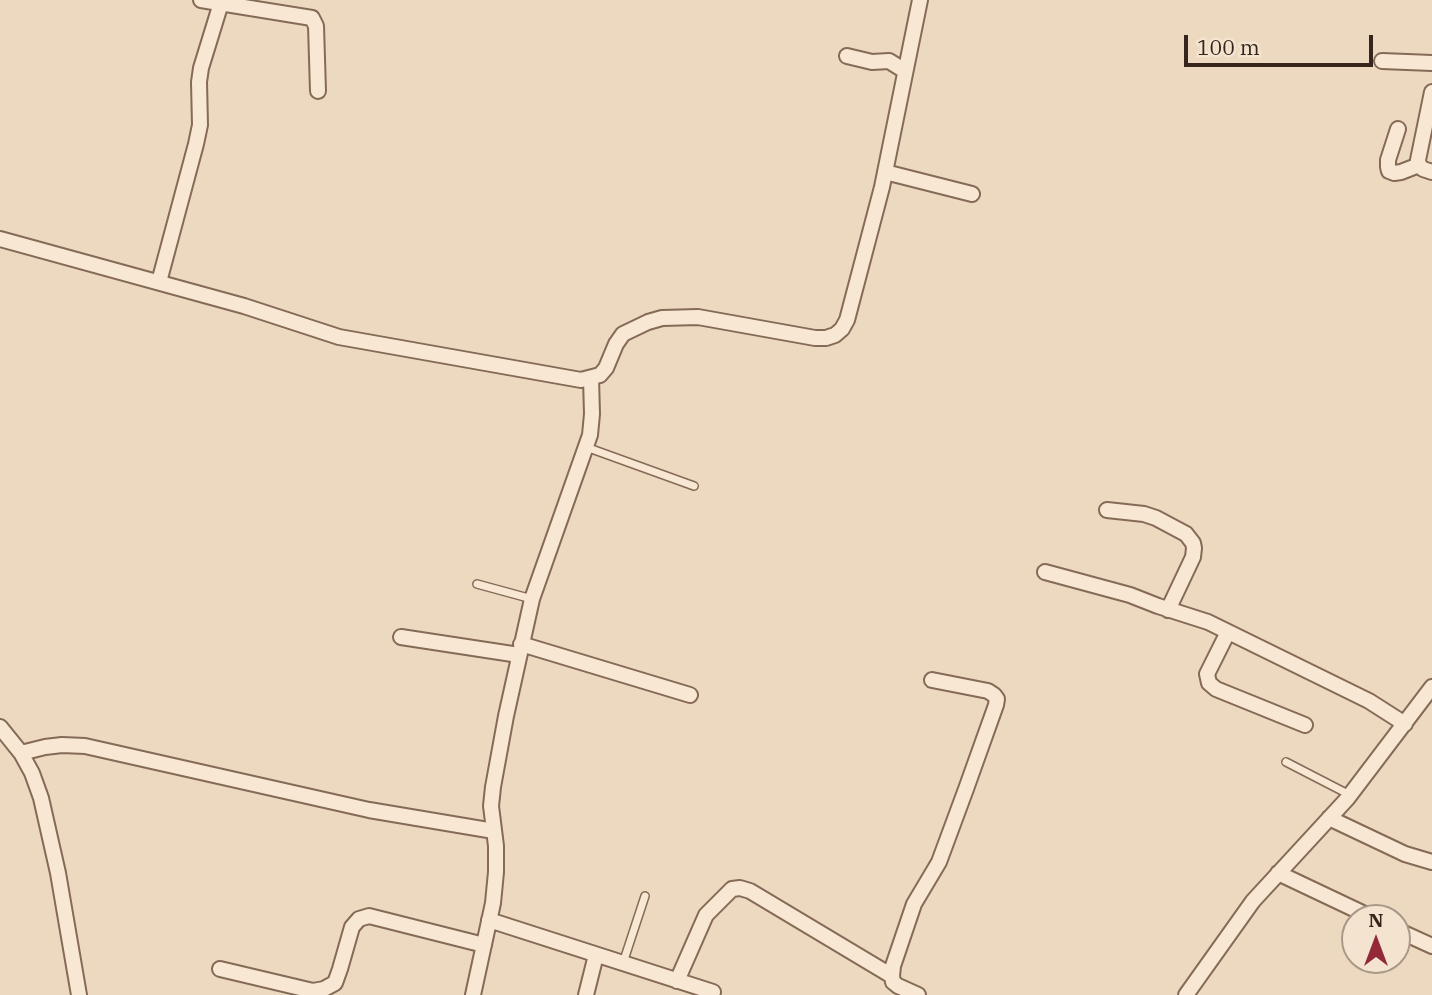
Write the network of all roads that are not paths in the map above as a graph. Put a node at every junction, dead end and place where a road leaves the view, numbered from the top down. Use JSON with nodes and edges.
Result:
{"nodes":[{"id":1,"x":201,"y":0,"type":"edge"},
{"id":2,"x":920,"y":0,"type":"edge"},
{"id":3,"x":221,"y":3,"type":"junction"},
{"id":4,"x":252,"y":4,"type":"edge"},
{"id":5,"x":847,"y":56,"type":"dead end"},
{"id":6,"x":1382,"y":61,"type":"dead end"},
{"id":7,"x":1432,"y":63,"type":"edge"},
{"id":8,"x":905,"y":71,"type":"junction"},
{"id":9,"x":318,"y":91,"type":"dead end"},
{"id":10,"x":1432,"y":92,"type":"edge"},
{"id":11,"x":1398,"y":129,"type":"dead end"},
{"id":12,"x":1426,"y":169,"type":"edge"},
{"id":13,"x":885,"y":172,"type":"junction"},
{"id":14,"x":972,"y":194,"type":"dead end"},
{"id":15,"x":0,"y":239,"type":"edge"},
{"id":16,"x":159,"y":282,"type":"junction"},
{"id":17,"x":591,"y":378,"type":"junction"},
{"id":18,"x":585,"y":447,"type":"junction"},
{"id":19,"x":694,"y":486,"type":"dead end"},
{"id":20,"x":1107,"y":510,"type":"dead end"},
{"id":21,"x":1045,"y":572,"type":"dead end"},
{"id":22,"x":477,"y":584,"type":"dead end"},
{"id":23,"x":532,"y":599,"type":"junction"},
{"id":24,"x":1168,"y":610,"type":"junction"},
{"id":25,"x":1228,"y":632,"type":"junction"},
{"id":26,"x":401,"y":637,"type":"dead end"},
{"id":27,"x":520,"y":649,"type":"junction"},
{"id":28,"x":932,"y":680,"type":"dead end"},
{"id":29,"x":1432,"y":687,"type":"edge"},
{"id":30,"x":690,"y":695,"type":"dead end"},
{"id":31,"x":1405,"y":724,"type":"junction"},
{"id":32,"x":1305,"y":725,"type":"dead end"},
{"id":33,"x":0,"y":727,"type":"edge"},
{"id":34,"x":21,"y":753,"type":"junction"},
{"id":35,"x":1286,"y":762,"type":"dead end"},
{"id":36,"x":1350,"y":795,"type":"junction"},
{"id":37,"x":1329,"y":818,"type":"junction"},
{"id":38,"x":494,"y":831,"type":"junction"},
{"id":39,"x":1432,"y":862,"type":"edge"},
{"id":40,"x":1278,"y":873,"type":"junction"},
{"id":41,"x":645,"y":896,"type":"dead end"},
{"id":42,"x":1343,"y":904,"type":"edge"},
{"id":43,"x":489,"y":920,"type":"junction"},
{"id":44,"x":1411,"y":936,"type":"edge"},
{"id":45,"x":484,"y":945,"type":"junction"},
{"id":46,"x":1432,"y":946,"type":"edge"},
{"id":47,"x":596,"y":955,"type":"junction"},
{"id":48,"x":622,"y":963,"type":"junction"},
{"id":49,"x":220,"y":969,"type":"dead end"},
{"id":50,"x":677,"y":981,"type":"junction"},
{"id":51,"x":895,"y":986,"type":"edge"},
{"id":52,"x":713,"y":992,"type":"dead end"},
{"id":53,"x":79,"y":995,"type":"edge"},
{"id":54,"x":473,"y":995,"type":"edge"},
{"id":55,"x":586,"y":995,"type":"edge"},
{"id":56,"x":918,"y":995,"type":"edge"},
{"id":57,"x":1186,"y":995,"type":"edge"}],
"edges":[{"from":1,"to":3,"type":"street"},
{"from":2,"to":8,"type":"street"},
{"from":3,"to":4,"type":"street"},
{"from":3,"to":16,"type":"street"},
{"from":4,"to":9,"type":"street"},
{"from":5,"to":8,"type":"street"},
{"from":6,"to":7,"type":"street"},
{"from":8,"to":13,"type":"street"},
{"from":10,"to":12,"type":"street"},
{"from":11,"to":12,"type":"street"},
{"from":13,"to":14,"type":"street"},
{"from":13,"to":17,"type":"street"},
{"from":15,"to":16,"type":"street"},
{"from":16,"to":17,"type":"street"},
{"from":17,"to":18,"type":"street"},
{"from":18,"to":19,"type":"lane"},
{"from":18,"to":23,"type":"street"},
{"from":20,"to":24,"type":"street"},
{"from":21,"to":24,"type":"street"},
{"from":22,"to":23,"type":"lane"},
{"from":23,"to":27,"type":"street"},
{"from":24,"to":25,"type":"street"},
{"from":25,"to":31,"type":"street"},
{"from":25,"to":32,"type":"street"},
{"from":26,"to":27,"type":"street"},
{"from":27,"to":30,"type":"street"},
{"from":27,"to":38,"type":"street"},
{"from":28,"to":51,"type":"street"},
{"from":29,"to":31,"type":"street"},
{"from":31,"to":36,"type":"street"},
{"from":33,"to":34,"type":"street"},
{"from":34,"to":38,"type":"street"},
{"from":34,"to":53,"type":"street"},
{"from":35,"to":36,"type":"lane"},
{"from":36,"to":37,"type":"street"},
{"from":37,"to":39,"type":"street"},
{"from":37,"to":40,"type":"street"},
{"from":38,"to":43,"type":"street"},
{"from":40,"to":42,"type":"street"},
{"from":40,"to":57,"type":"street"},
{"from":41,"to":48,"type":"lane"},
{"from":43,"to":45,"type":"street"},
{"from":43,"to":47,"type":"street"},
{"from":44,"to":46,"type":"street"},
{"from":45,"to":49,"type":"street"},
{"from":45,"to":54,"type":"street"},
{"from":47,"to":48,"type":"street"},
{"from":47,"to":55,"type":"street"},
{"from":48,"to":50,"type":"street"},
{"from":50,"to":51,"type":"street"},
{"from":50,"to":52,"type":"street"},
{"from":51,"to":56,"type":"street"}]}
